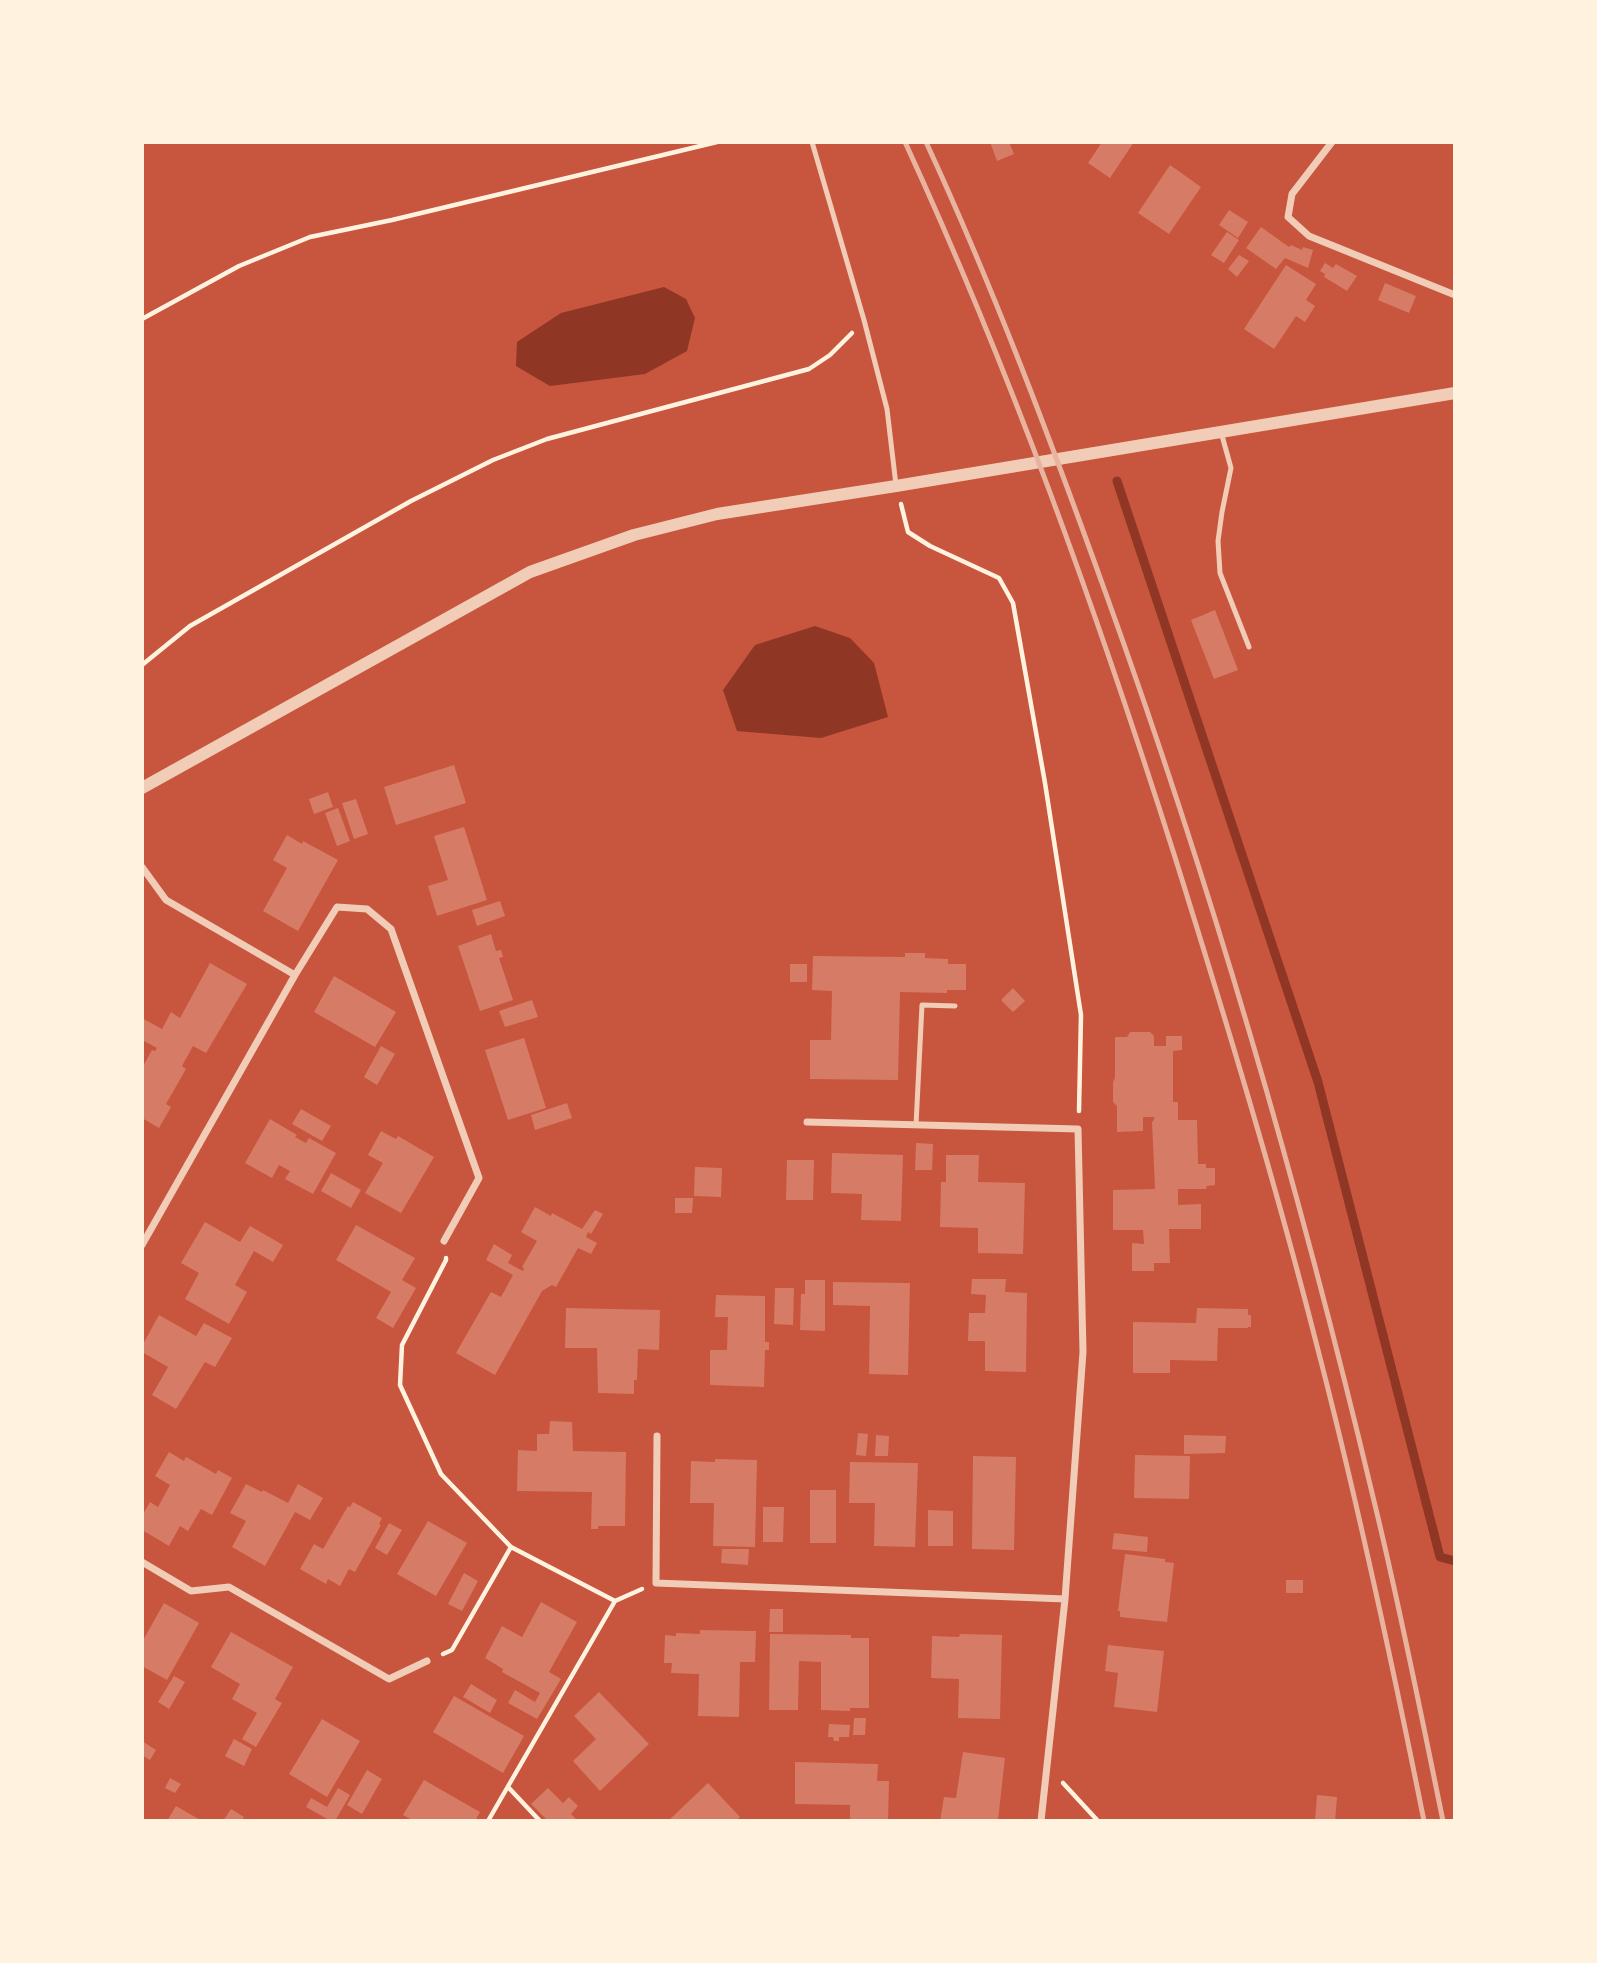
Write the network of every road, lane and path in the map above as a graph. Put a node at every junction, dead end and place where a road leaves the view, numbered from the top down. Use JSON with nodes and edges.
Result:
{"nodes":[{"id":1,"x":717,"y":142,"type":"edge"},
{"id":2,"x":812,"y":142,"type":"edge"},
{"id":3,"x":1332,"y":142,"type":"edge"},
{"id":4,"x":1455,"y":295,"type":"edge"},
{"id":5,"x":142,"y":319,"type":"edge"},
{"id":6,"x":864,"y":320,"type":"junction"},
{"id":7,"x":1455,"y":393,"type":"edge"},
{"id":8,"x":1221,"y":432,"type":"junction"},
{"id":9,"x":896,"y":486,"type":"junction"},
{"id":10,"x":1249,"y":647,"type":"dead end"},
{"id":11,"x":142,"y":665,"type":"edge"},
{"id":12,"x":142,"y":788,"type":"edge"},
{"id":13,"x":142,"y":867,"type":"edge"},
{"id":14,"x":295,"y":975,"type":"junction"},
{"id":15,"x":955,"y":1006,"type":"dead end"},
{"id":16,"x":807,"y":1122,"type":"dead end"},
{"id":17,"x":916,"y":1125,"type":"junction"},
{"id":18,"x":1079,"y":1129,"type":"junction"},
{"id":19,"x":444,"y":1241,"type":"joint"},
{"id":20,"x":142,"y":1245,"type":"edge"},
{"id":21,"x":657,"y":1436,"type":"dead end"},
{"id":22,"x":511,"y":1547,"type":"junction"},
{"id":23,"x":142,"y":1562,"type":"edge"},
{"id":24,"x":656,"y":1583,"type":"junction"},
{"id":25,"x":1065,"y":1599,"type":"junction"},
{"id":26,"x":615,"y":1601,"type":"junction"},
{"id":27,"x":427,"y":1661,"type":"joint"},
{"id":28,"x":1045,"y":1765,"type":"junction"},
{"id":29,"x":508,"y":1787,"type":"junction"},
{"id":30,"x":488,"y":1821,"type":"edge"},
{"id":31,"x":540,"y":1821,"type":"edge"},
{"id":32,"x":1041,"y":1821,"type":"edge"},
{"id":33,"x":1098,"y":1821,"type":"edge"}],
"edges":[{"from":1,"to":5,"type":"path"},
{"from":2,"to":6,"type":"lane"},
{"from":3,"to":4,"type":"street"},
{"from":6,"to":9,"type":"lane"},
{"from":6,"to":11,"type":"path"},
{"from":7,"to":8,"type":"street"},
{"from":8,"to":9,"type":"street"},
{"from":8,"to":10,"type":"lane"},
{"from":9,"to":12,"type":"street"},
{"from":9,"to":18,"type":"path"},
{"from":13,"to":14,"type":"street"},
{"from":14,"to":19,"type":"street"},
{"from":14,"to":20,"type":"street"},
{"from":15,"to":17,"type":"lane"},
{"from":16,"to":17,"type":"street"},
{"from":17,"to":18,"type":"street"},
{"from":18,"to":25,"type":"street"},
{"from":19,"to":22,"type":"path"},
{"from":21,"to":24,"type":"street"},
{"from":22,"to":26,"type":"path"},
{"from":22,"to":27,"type":"path"},
{"from":23,"to":27,"type":"street"},
{"from":24,"to":25,"type":"street"},
{"from":24,"to":26,"type":"path"},
{"from":25,"to":28,"type":"street"},
{"from":26,"to":29,"type":"path"},
{"from":28,"to":32,"type":"street"},
{"from":28,"to":33,"type":"path"},
{"from":29,"to":30,"type":"path"},
{"from":29,"to":31,"type":"path"}]}
